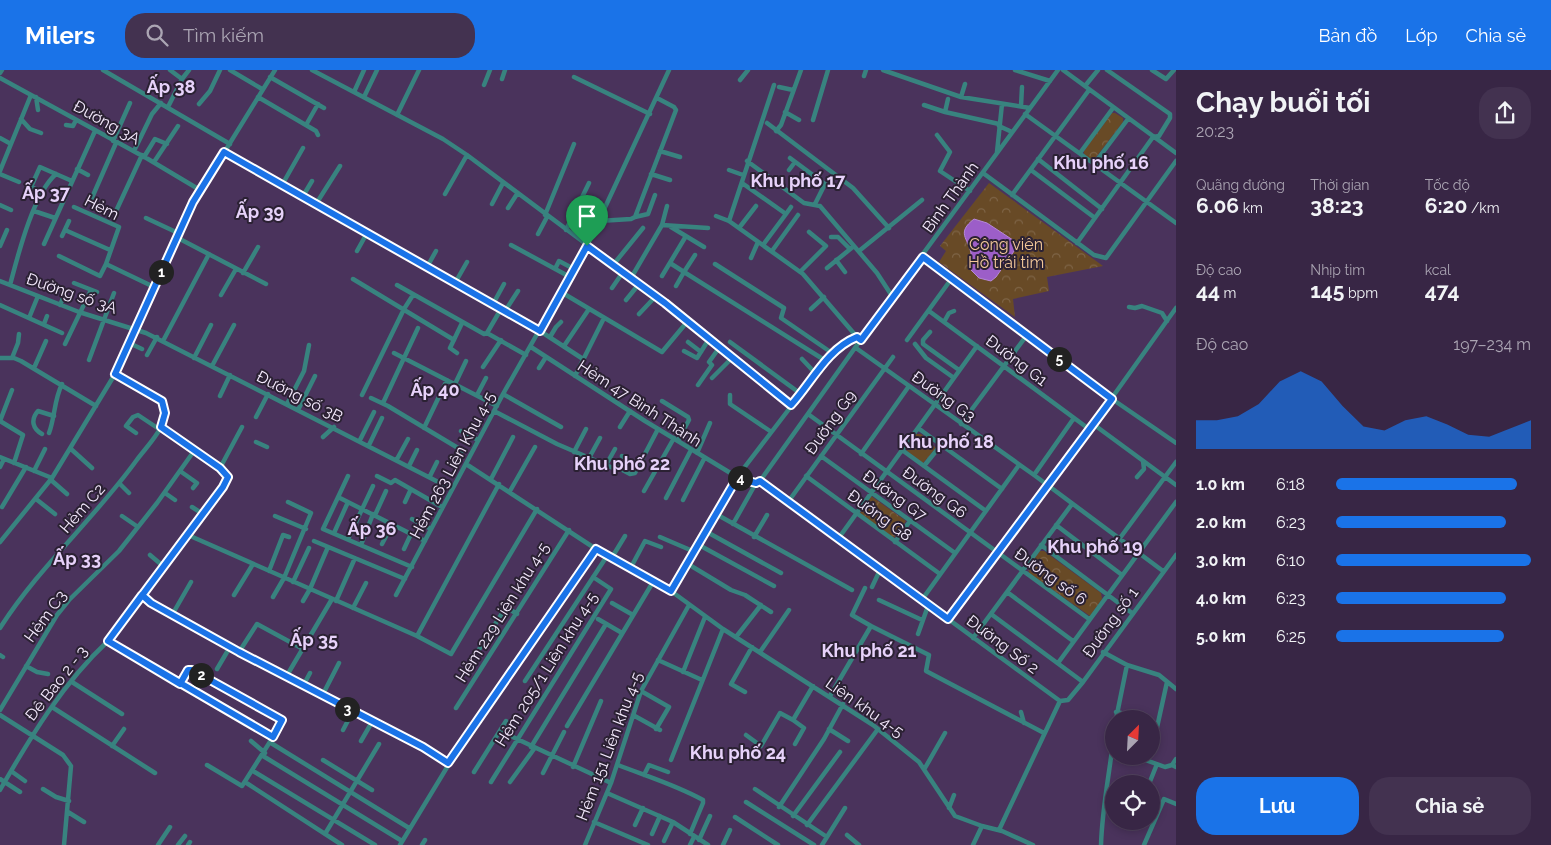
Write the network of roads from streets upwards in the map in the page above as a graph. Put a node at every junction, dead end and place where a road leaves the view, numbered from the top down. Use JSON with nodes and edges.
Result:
{"nodes":[{"id":1,"x":103,"y":70,"type":"edge"},
{"id":2,"x":170,"y":70,"type":"edge"},
{"id":3,"x":189,"y":70,"type":"edge"},
{"id":4,"x":220,"y":70,"type":"edge"},
{"id":5,"x":230,"y":70,"type":"edge"},
{"id":6,"x":274,"y":70,"type":"edge"},
{"id":7,"x":312,"y":70,"type":"edge"},
{"id":8,"x":364,"y":70,"type":"edge"},
{"id":9,"x":377,"y":70,"type":"edge"},
{"id":10,"x":419,"y":70,"type":"edge"},
{"id":11,"x":490,"y":70,"type":"edge"},
{"id":12,"x":504,"y":70,"type":"edge"},
{"id":13,"x":669,"y":70,"type":"edge"},
{"id":14,"x":748,"y":70,"type":"edge"},
{"id":15,"x":801,"y":70,"type":"edge"},
{"id":16,"x":828,"y":70,"type":"edge"},
{"id":17,"x":866,"y":70,"type":"edge"},
{"id":18,"x":883,"y":70,"type":"edge"},
{"id":19,"x":1015,"y":70,"type":"edge"},
{"id":20,"x":1058,"y":70,"type":"edge"},
{"id":21,"x":1063,"y":70,"type":"edge"},
{"id":22,"x":1098,"y":70,"type":"edge"},
{"id":23,"x":1107,"y":70,"type":"edge"},
{"id":24,"x":1152,"y":70,"type":"edge"},
{"id":25,"x":1174,"y":70,"type":"edge"},
{"id":26,"x":864,"y":76,"type":"dead end"},
{"id":27,"x":270,"y":77,"type":"junction"},
{"id":28,"x":574,"y":77,"type":"dead end"},
{"id":29,"x":0,"y":78,"type":"edge"},
{"id":30,"x":182,"y":79,"type":"junction"},
{"id":31,"x":502,"y":79,"type":"dead end"},
{"id":32,"x":740,"y":80,"type":"dead end"},
{"id":33,"x":1050,"y":81,"type":"junction"},
{"id":34,"x":965,"y":84,"type":"dead end"},
{"id":35,"x":484,"y":85,"type":"dead end"},
{"id":36,"x":1022,"y":87,"type":"dead end"},
{"id":37,"x":1087,"y":88,"type":"junction"},
{"id":38,"x":262,"y":89,"type":"junction"},
{"id":39,"x":793,"y":90,"type":"junction"},
{"id":40,"x":354,"y":92,"type":"junction"},
{"id":41,"x":31,"y":95,"type":"junction"},
{"id":42,"x":36,"y":97,"type":"junction"},
{"id":43,"x":258,"y":97,"type":"junction"},
{"id":44,"x":961,"y":97,"type":"junction"},
{"id":45,"x":364,"y":98,"type":"junction"},
{"id":46,"x":657,"y":98,"type":"junction"},
{"id":47,"x":948,"y":99,"type":"dead end"},
{"id":48,"x":130,"y":103,"type":"dead end"},
{"id":49,"x":161,"y":103,"type":"junction"},
{"id":50,"x":199,"y":104,"type":"dead end"},
{"id":51,"x":318,"y":104,"type":"junction"},
{"id":52,"x":1002,"y":104,"type":"junction"},
{"id":53,"x":924,"y":105,"type":"dead end"},
{"id":54,"x":168,"y":106,"type":"junction"},
{"id":55,"x":1021,"y":106,"type":"junction"},
{"id":56,"x":324,"y":108,"type":"dead end"},
{"id":57,"x":1030,"y":108,"type":"junction"},
{"id":58,"x":1113,"y":108,"type":"junction"},
{"id":59,"x":38,"y":110,"type":"dead end"},
{"id":60,"x":785,"y":112,"type":"junction"},
{"id":61,"x":945,"y":112,"type":"junction"},
{"id":62,"x":650,"y":114,"type":"junction"},
{"id":63,"x":1026,"y":114,"type":"junction"},
{"id":64,"x":397,"y":115,"type":"junction"},
{"id":65,"x":21,"y":119,"type":"junction"},
{"id":66,"x":1128,"y":119,"type":"junction"},
{"id":67,"x":76,"y":120,"type":"junction"},
{"id":68,"x":799,"y":120,"type":"dead end"},
{"id":69,"x":813,"y":120,"type":"dead end"},
{"id":70,"x":66,"y":124,"type":"dead end"},
{"id":71,"x":767,"y":124,"type":"dead end"},
{"id":72,"x":306,"y":125,"type":"junction"},
{"id":73,"x":999,"y":125,"type":"junction"},
{"id":74,"x":178,"y":126,"type":"dead end"},
{"id":75,"x":32,"y":130,"type":"junction"},
{"id":76,"x":95,"y":131,"type":"junction"},
{"id":77,"x":776,"y":131,"type":"junction"},
{"id":78,"x":1012,"y":132,"type":"junction"},
{"id":79,"x":41,"y":133,"type":"dead end"},
{"id":80,"x":318,"y":135,"type":"dead end"},
{"id":81,"x":937,"y":135,"type":"dead end"},
{"id":82,"x":29,"y":136,"type":"dead end"},
{"id":83,"x":1055,"y":136,"type":"junction"},
{"id":84,"x":1153,"y":137,"type":"junction"},
{"id":85,"x":0,"y":138,"type":"edge"},
{"id":86,"x":115,"y":142,"type":"junction"},
{"id":87,"x":11,"y":144,"type":"junction"},
{"id":88,"x":167,"y":144,"type":"junction"},
{"id":89,"x":230,"y":144,"type":"junction"},
{"id":90,"x":574,"y":144,"type":"dead end"},
{"id":91,"x":303,"y":148,"type":"dead end"},
{"id":92,"x":134,"y":151,"type":"junction"},
{"id":93,"x":660,"y":151,"type":"junction"},
{"id":94,"x":224,"y":152,"type":"junction"},
{"id":95,"x":997,"y":152,"type":"junction"},
{"id":96,"x":1080,"y":153,"type":"junction"},
{"id":97,"x":1176,"y":153,"type":"edge"},
{"id":98,"x":467,"y":155,"type":"junction"},
{"id":99,"x":143,"y":156,"type":"junction"},
{"id":100,"x":680,"y":157,"type":"dead end"},
{"id":101,"x":790,"y":158,"type":"dead end"},
{"id":102,"x":748,"y":159,"type":"junction"},
{"id":103,"x":1038,"y":159,"type":"junction"},
{"id":104,"x":1176,"y":161,"type":"edge"},
{"id":105,"x":154,"y":162,"type":"junction"},
{"id":106,"x":796,"y":162,"type":"junction"},
{"id":107,"x":1094,"y":164,"type":"junction"},
{"id":108,"x":1,"y":165,"type":"edge"},
{"id":109,"x":340,"y":166,"type":"dead end"},
{"id":110,"x":77,"y":169,"type":"junction"},
{"id":111,"x":729,"y":170,"type":"dead end"},
{"id":112,"x":789,"y":170,"type":"dead end"},
{"id":113,"x":1031,"y":170,"type":"junction"},
{"id":114,"x":0,"y":173,"type":"edge"},
{"id":115,"x":983,"y":173,"type":"junction"},
{"id":116,"x":56,"y":174,"type":"junction"},
{"id":117,"x":652,"y":174,"type":"junction"},
{"id":118,"x":88,"y":175,"type":"dead end"},
{"id":119,"x":743,"y":175,"type":"junction"},
{"id":120,"x":312,"y":180,"type":"dead end"},
{"id":121,"x":670,"y":180,"type":"dead end"},
{"id":122,"x":72,"y":181,"type":"junction"},
{"id":123,"x":20,"y":182,"type":"dead end"},
{"id":124,"x":1120,"y":182,"type":"junction"},
{"id":125,"x":503,"y":183,"type":"junction"},
{"id":126,"x":589,"y":183,"type":"dead end"},
{"id":127,"x":742,"y":183,"type":"junction"},
{"id":128,"x":282,"y":185,"type":"junction"},
{"id":129,"x":200,"y":190,"type":"junction"},
{"id":130,"x":970,"y":191,"type":"junction"},
{"id":131,"x":43,"y":192,"type":"junction"},
{"id":132,"x":445,"y":194,"type":"dead end"},
{"id":133,"x":517,"y":194,"type":"junction"},
{"id":134,"x":655,"y":195,"type":"dead end"},
{"id":135,"x":1012,"y":195,"type":"junction"},
{"id":136,"x":303,"y":196,"type":"junction"},
{"id":137,"x":91,"y":200,"type":"dead end"},
{"id":138,"x":922,"y":200,"type":"dead end"},
{"id":139,"x":1148,"y":202,"type":"junction"},
{"id":140,"x":316,"y":204,"type":"junction"},
{"id":141,"x":492,"y":204,"type":"dead end"},
{"id":142,"x":815,"y":204,"type":"junction"},
{"id":143,"x":0,"y":205,"type":"edge"},
{"id":144,"x":667,"y":206,"type":"dead end"},
{"id":145,"x":756,"y":206,"type":"dead end"},
{"id":146,"x":74,"y":207,"type":"dead end"},
{"id":147,"x":791,"y":207,"type":"dead end"},
{"id":148,"x":508,"y":208,"type":"dead end"},
{"id":149,"x":117,"y":209,"type":"dead end"},
{"id":150,"x":1102,"y":209,"type":"junction"},
{"id":151,"x":11,"y":210,"type":"dead end"},
{"id":152,"x":34,"y":211,"type":"junction"},
{"id":153,"x":786,"y":214,"type":"junction"},
{"id":154,"x":798,"y":215,"type":"dead end"},
{"id":155,"x":546,"y":216,"type":"junction"},
{"id":156,"x":716,"y":216,"type":"dead end"},
{"id":157,"x":635,"y":217,"type":"junction"},
{"id":158,"x":55,"y":218,"type":"junction"},
{"id":159,"x":146,"y":218,"type":"dead end"},
{"id":160,"x":1094,"y":218,"type":"junction"},
{"id":161,"x":69,"y":221,"type":"dead end"},
{"id":162,"x":599,"y":221,"type":"junction"},
{"id":163,"x":729,"y":221,"type":"junction"},
{"id":164,"x":1176,"y":223,"type":"edge"},
{"id":165,"x":662,"y":225,"type":"junction"},
{"id":166,"x":670,"y":226,"type":"junction"},
{"id":167,"x":643,"y":228,"type":"dead end"},
{"id":168,"x":708,"y":228,"type":"dead end"},
{"id":169,"x":739,"y":228,"type":"junction"},
{"id":170,"x":889,"y":228,"type":"junction"},
{"id":171,"x":7,"y":230,"type":"dead end"},
{"id":172,"x":65,"y":230,"type":"junction"},
{"id":173,"x":566,"y":230,"type":"junction"},
{"id":174,"x":809,"y":232,"type":"dead end"},
{"id":175,"x":367,"y":233,"type":"junction"},
{"id":176,"x":538,"y":234,"type":"dead end"},
{"id":177,"x":177,"y":235,"type":"junction"},
{"id":178,"x":62,"y":236,"type":"dead end"},
{"id":179,"x":686,"y":236,"type":"junction"},
{"id":180,"x":831,"y":237,"type":"dead end"},
{"id":181,"x":761,"y":243,"type":"junction"},
{"id":182,"x":1077,"y":243,"type":"junction"},
{"id":183,"x":44,"y":244,"type":"dead end"},
{"id":184,"x":511,"y":244,"type":"dead end"},
{"id":185,"x":0,"y":246,"type":"edge"},
{"id":186,"x":587,"y":246,"type":"junction"},
{"id":187,"x":854,"y":246,"type":"junction"},
{"id":188,"x":258,"y":247,"type":"dead end"},
{"id":189,"x":704,"y":247,"type":"dead end"},
{"id":190,"x":850,"y":249,"type":"junction"},
{"id":191,"x":110,"y":250,"type":"junction"},
{"id":192,"x":436,"y":251,"type":"dead end"},
{"id":193,"x":772,"y":251,"type":"junction"},
{"id":194,"x":859,"y":251,"type":"junction"},
{"id":195,"x":357,"y":252,"type":"dead end"},
{"id":196,"x":209,"y":254,"type":"junction"},
{"id":197,"x":695,"y":255,"type":"dead end"},
{"id":198,"x":59,"y":256,"type":"dead end"},
{"id":199,"x":923,"y":257,"type":"junction"},
{"id":200,"x":751,"y":258,"type":"dead end"},
{"id":201,"x":836,"y":260,"type":"junction"},
{"id":202,"x":467,"y":262,"type":"dead end"},
{"id":203,"x":670,"y":263,"type":"junction"},
{"id":204,"x":106,"y":264,"type":"junction"},
{"id":205,"x":715,"y":264,"type":"dead end"},
{"id":206,"x":613,"y":265,"type":"junction"},
{"id":207,"x":427,"y":266,"type":"junction"},
{"id":208,"x":236,"y":268,"type":"junction"},
{"id":209,"x":827,"y":268,"type":"dead end"},
{"id":210,"x":555,"y":269,"type":"junction"},
{"id":211,"x":574,"y":270,"type":"junction"},
{"id":212,"x":243,"y":272,"type":"junction"},
{"id":213,"x":623,"y":272,"type":"junction"},
{"id":214,"x":684,"y":272,"type":"junction"},
{"id":215,"x":800,"y":272,"type":"junction"},
{"id":216,"x":844,"y":272,"type":"dead end"},
{"id":217,"x":662,"y":276,"type":"dead end"},
{"id":218,"x":570,"y":277,"type":"junction"},
{"id":219,"x":631,"y":278,"type":"junction"},
{"id":220,"x":952,"y":278,"type":"junction"},
{"id":221,"x":353,"y":279,"type":"dead end"},
{"id":222,"x":0,"y":281,"type":"edge"},
{"id":223,"x":74,"y":283,"type":"dead end"},
{"id":224,"x":455,"y":283,"type":"junction"},
{"id":225,"x":266,"y":284,"type":"dead end"},
{"id":226,"x":504,"y":284,"type":"dead end"},
{"id":227,"x":639,"y":284,"type":"junction"},
{"id":228,"x":10,"y":285,"type":"junction"},
{"id":229,"x":396,"y":286,"type":"dead end"},
{"id":230,"x":676,"y":286,"type":"dead end"},
{"id":231,"x":154,"y":287,"type":"junction"},
{"id":232,"x":612,"y":288,"type":"dead end"},
{"id":233,"x":90,"y":290,"type":"junction"},
{"id":234,"x":518,"y":291,"type":"dead end"},
{"id":235,"x":97,"y":292,"type":"dead end"},
{"id":236,"x":114,"y":292,"type":"dead end"},
{"id":237,"x":561,"y":292,"type":"junction"},
{"id":238,"x":65,"y":294,"type":"dead end"},
{"id":239,"x":221,"y":295,"type":"dead end"},
{"id":240,"x":413,"y":295,"type":"junction"},
{"id":241,"x":38,"y":296,"type":"junction"},
{"id":242,"x":656,"y":296,"type":"junction"},
{"id":243,"x":892,"y":296,"type":"junction"},
{"id":244,"x":824,"y":297,"type":"junction"},
{"id":245,"x":626,"y":300,"type":"dead end"},
{"id":246,"x":493,"y":304,"type":"junction"},
{"id":247,"x":0,"y":305,"type":"edge"},
{"id":248,"x":60,"y":305,"type":"junction"},
{"id":249,"x":1128,"y":307,"type":"dead end"},
{"id":250,"x":1176,"y":308,"type":"edge"},
{"id":251,"x":404,"y":309,"type":"junction"},
{"id":252,"x":589,"y":309,"type":"junction"},
{"id":253,"x":811,"y":309,"type":"dead end"},
{"id":254,"x":503,"y":310,"type":"junction"},
{"id":255,"x":929,"y":311,"type":"junction"},
{"id":256,"x":954,"y":311,"type":"dead end"},
{"id":257,"x":79,"y":312,"type":"junction"},
{"id":258,"x":639,"y":314,"type":"dead end"},
{"id":259,"x":48,"y":316,"type":"dead end"},
{"id":260,"x":28,"y":318,"type":"junction"},
{"id":261,"x":604,"y":318,"type":"junction"},
{"id":262,"x":105,"y":320,"type":"junction"},
{"id":263,"x":1167,"y":321,"type":"junction"},
{"id":264,"x":561,"y":322,"type":"dead end"},
{"id":265,"x":687,"y":322,"type":"junction"},
{"id":266,"x":944,"y":322,"type":"junction"},
{"id":267,"x":462,"y":323,"type":"junction"},
{"id":268,"x":44,"y":324,"type":"junction"},
{"id":269,"x":210,"y":325,"type":"dead end"},
{"id":270,"x":234,"y":325,"type":"dead end"},
{"id":271,"x":135,"y":328,"type":"junction"},
{"id":272,"x":418,"y":328,"type":"dead end"},
{"id":273,"x":540,"y":331,"type":"junction"},
{"id":274,"x":487,"y":332,"type":"junction"},
{"id":275,"x":930,"y":332,"type":"dead end"},
{"id":276,"x":19,"y":334,"type":"dead end"},
{"id":277,"x":62,"y":334,"type":"dead end"},
{"id":278,"x":1027,"y":335,"type":"junction"},
{"id":279,"x":550,"y":337,"type":"junction"},
{"id":280,"x":156,"y":338,"type":"junction"},
{"id":281,"x":859,"y":338,"type":"junction"},
{"id":282,"x":46,"y":340,"type":"dead end"},
{"id":283,"x":454,"y":340,"type":"junction"},
{"id":284,"x":501,"y":340,"type":"junction"},
{"id":285,"x":709,"y":340,"type":"junction"},
{"id":286,"x":907,"y":340,"type":"dead end"},
{"id":287,"x":163,"y":341,"type":"junction"},
{"id":288,"x":688,"y":342,"type":"dead end"},
{"id":289,"x":730,"y":342,"type":"dead end"},
{"id":290,"x":129,"y":343,"type":"junction"},
{"id":291,"x":65,"y":344,"type":"dead end"},
{"id":292,"x":915,"y":344,"type":"dead end"},
{"id":293,"x":309,"y":345,"type":"dead end"},
{"id":294,"x":564,"y":346,"type":"junction"},
{"id":295,"x":977,"y":346,"type":"junction"},
{"id":296,"x":531,"y":347,"type":"junction"},
{"id":297,"x":719,"y":348,"type":"junction"},
{"id":298,"x":856,"y":348,"type":"junction"},
{"id":299,"x":142,"y":349,"type":"dead end"},
{"id":300,"x":684,"y":351,"type":"dead end"},
{"id":301,"x":394,"y":353,"type":"dead end"},
{"id":302,"x":457,"y":353,"type":"dead end"},
{"id":303,"x":832,"y":353,"type":"junction"},
{"id":304,"x":700,"y":354,"type":"junction"},
{"id":305,"x":148,"y":355,"type":"dead end"},
{"id":306,"x":526,"y":355,"type":"junction"},
{"id":307,"x":546,"y":357,"type":"junction"},
{"id":308,"x":893,"y":357,"type":"dead end"},
{"id":309,"x":0,"y":358,"type":"edge"},
{"id":310,"x":12,"y":358,"type":"junction"},
{"id":311,"x":194,"y":358,"type":"junction"},
{"id":312,"x":403,"y":358,"type":"junction"},
{"id":313,"x":732,"y":358,"type":"junction"},
{"id":314,"x":583,"y":359,"type":"junction"},
{"id":315,"x":802,"y":359,"type":"dead end"},
{"id":316,"x":88,"y":360,"type":"dead end"},
{"id":317,"x":466,"y":361,"type":"dead end"},
{"id":318,"x":826,"y":361,"type":"junction"},
{"id":319,"x":708,"y":362,"type":"junction"},
{"id":320,"x":212,"y":366,"type":"junction"},
{"id":321,"x":1003,"y":366,"type":"junction"},
{"id":322,"x":483,"y":367,"type":"dead end"},
{"id":323,"x":34,"y":368,"type":"junction"},
{"id":324,"x":539,"y":368,"type":"dead end"},
{"id":325,"x":884,"y":368,"type":"junction"},
{"id":326,"x":959,"y":370,"type":"junction"},
{"id":327,"x":115,"y":374,"type":"junction"},
{"id":328,"x":817,"y":375,"type":"junction"},
{"id":329,"x":230,"y":376,"type":"junction"},
{"id":330,"x":314,"y":376,"type":"dead end"},
{"id":331,"x":575,"y":376,"type":"junction"},
{"id":332,"x":486,"y":378,"type":"dead end"},
{"id":333,"x":712,"y":378,"type":"dead end"},
{"id":334,"x":954,"y":378,"type":"junction"},
{"id":335,"x":447,"y":380,"type":"junction"},
{"id":336,"x":62,"y":384,"type":"junction"},
{"id":337,"x":454,"y":384,"type":"junction"},
{"id":338,"x":698,"y":385,"type":"dead end"},
{"id":339,"x":909,"y":386,"type":"junction"},
{"id":340,"x":12,"y":390,"type":"dead end"},
{"id":341,"x":503,"y":394,"type":"junction"},
{"id":342,"x":801,"y":394,"type":"junction"},
{"id":343,"x":270,"y":395,"type":"junction"},
{"id":344,"x":362,"y":395,"type":"dead end"},
{"id":345,"x":477,"y":395,"type":"junction"},
{"id":346,"x":730,"y":395,"type":"dead end"},
{"id":347,"x":220,"y":396,"type":"dead end"},
{"id":348,"x":371,"y":398,"type":"dead end"},
{"id":349,"x":1112,"y":399,"type":"junction"},
{"id":350,"x":662,"y":401,"type":"dead end"},
{"id":351,"x":287,"y":404,"type":"junction"},
{"id":352,"x":383,"y":404,"type":"junction"},
{"id":353,"x":791,"y":405,"type":"junction"},
{"id":354,"x":934,"y":405,"type":"junction"},
{"id":355,"x":96,"y":406,"type":"junction"},
{"id":356,"x":497,"y":406,"type":"junction"},
{"id":357,"x":298,"y":410,"type":"junction"},
{"id":358,"x":630,"y":411,"type":"junction"},
{"id":359,"x":374,"y":412,"type":"dead end"},
{"id":360,"x":494,"y":412,"type":"junction"},
{"id":361,"x":808,"y":414,"type":"junction"},
{"id":362,"x":54,"y":416,"type":"junction"},
{"id":363,"x":256,"y":416,"type":"dead end"},
{"id":364,"x":382,"y":418,"type":"dead end"},
{"id":365,"x":1074,"y":418,"type":"junction"},
{"id":366,"x":0,"y":421,"type":"edge"},
{"id":367,"x":710,"y":423,"type":"dead end"},
{"id":368,"x":961,"y":424,"type":"junction"},
{"id":369,"x":1094,"y":424,"type":"junction"},
{"id":370,"x":561,"y":427,"type":"dead end"},
{"id":371,"x":620,"y":427,"type":"dead end"},
{"id":372,"x":160,"y":428,"type":"junction"},
{"id":373,"x":242,"y":428,"type":"dead end"},
{"id":374,"x":334,"y":428,"type":"junction"},
{"id":375,"x":424,"y":428,"type":"junction"},
{"id":376,"x":918,"y":428,"type":"junction"},
{"id":377,"x":586,"y":429,"type":"dead end"},
{"id":378,"x":658,"y":429,"type":"junction"},
{"id":379,"x":1089,"y":429,"type":"junction"},
{"id":380,"x":461,"y":431,"type":"dead end"},
{"id":381,"x":770,"y":431,"type":"junction"},
{"id":382,"x":49,"y":433,"type":"dead end"},
{"id":383,"x":136,"y":433,"type":"dead end"},
{"id":384,"x":42,"y":434,"type":"dead end"},
{"id":385,"x":835,"y":436,"type":"junction"},
{"id":386,"x":323,"y":437,"type":"dead end"},
{"id":387,"x":513,"y":437,"type":"dead end"},
{"id":388,"x":600,"y":438,"type":"dead end"},
{"id":389,"x":408,"y":439,"type":"dead end"},
{"id":390,"x":676,"y":439,"type":"junction"},
{"id":391,"x":360,"y":440,"type":"junction"},
{"id":392,"x":478,"y":440,"type":"junction"},
{"id":393,"x":256,"y":442,"type":"dead end"},
{"id":394,"x":1176,"y":443,"type":"edge"},
{"id":395,"x":369,"y":445,"type":"junction"},
{"id":396,"x":941,"y":445,"type":"junction"},
{"id":397,"x":268,"y":447,"type":"dead end"},
{"id":398,"x":535,"y":447,"type":"dead end"},
{"id":399,"x":45,"y":449,"type":"dead end"},
{"id":400,"x":70,"y":449,"type":"junction"},
{"id":401,"x":615,"y":449,"type":"dead end"},
{"id":402,"x":417,"y":450,"type":"dead end"},
{"id":403,"x":691,"y":450,"type":"junction"},
{"id":404,"x":902,"y":450,"type":"junction"},
{"id":405,"x":194,"y":451,"type":"junction"},
{"id":406,"x":463,"y":451,"type":"dead end"},
{"id":407,"x":574,"y":452,"type":"junction"},
{"id":408,"x":697,"y":453,"type":"junction"},
{"id":409,"x":861,"y":454,"type":"junction"},
{"id":410,"x":622,"y":456,"type":"dead end"},
{"id":411,"x":820,"y":456,"type":"junction"},
{"id":412,"x":2,"y":458,"type":"edge"},
{"id":413,"x":589,"y":458,"type":"junction"},
{"id":414,"x":704,"y":458,"type":"junction"},
{"id":415,"x":397,"y":460,"type":"junction"},
{"id":416,"x":1143,"y":461,"type":"junction"},
{"id":417,"x":437,"y":462,"type":"dead end"},
{"id":418,"x":1176,"y":462,"type":"edge"},
{"id":419,"x":14,"y":463,"type":"junction"},
{"id":420,"x":466,"y":464,"type":"junction"},
{"id":421,"x":606,"y":465,"type":"junction"},
{"id":422,"x":1020,"y":465,"type":"junction"},
{"id":423,"x":409,"y":466,"type":"junction"},
{"id":424,"x":639,"y":466,"type":"junction"},
{"id":425,"x":924,"y":466,"type":"junction"},
{"id":426,"x":0,"y":467,"type":"edge"},
{"id":427,"x":26,"y":467,"type":"junction"},
{"id":428,"x":92,"y":468,"type":"dead end"},
{"id":429,"x":220,"y":468,"type":"junction"},
{"id":430,"x":34,"y":471,"type":"junction"},
{"id":431,"x":180,"y":471,"type":"junction"},
{"id":432,"x":886,"y":472,"type":"junction"},
{"id":433,"x":1034,"y":475,"type":"junction"},
{"id":434,"x":348,"y":476,"type":"dead end"},
{"id":435,"x":377,"y":476,"type":"dead end"},
{"id":436,"x":430,"y":476,"type":"junction"},
{"id":437,"x":806,"y":476,"type":"junction"},
{"id":438,"x":1137,"y":477,"type":"dead end"},
{"id":439,"x":1164,"y":477,"type":"junction"},
{"id":440,"x":737,"y":478,"type":"junction"},
{"id":441,"x":52,"y":479,"type":"junction"},
{"id":442,"x":491,"y":479,"type":"junction"},
{"id":443,"x":758,"y":482,"type":"junction"},
{"id":444,"x":120,"y":484,"type":"junction"},
{"id":445,"x":499,"y":484,"type":"junction"},
{"id":446,"x":374,"y":486,"type":"dead end"},
{"id":447,"x":1049,"y":486,"type":"junction"},
{"id":448,"x":1176,"y":486,"type":"edge"},
{"id":449,"x":194,"y":488,"type":"dead end"},
{"id":450,"x":410,"y":489,"type":"junction"},
{"id":451,"x":452,"y":489,"type":"junction"},
{"id":452,"x":1002,"y":489,"type":"junction"},
{"id":453,"x":386,"y":491,"type":"dead end"},
{"id":454,"x":510,"y":491,"type":"junction"},
{"id":455,"x":644,"y":491,"type":"dead end"},
{"id":456,"x":165,"y":492,"type":"junction"},
{"id":457,"x":130,"y":493,"type":"dead end"},
{"id":458,"x":871,"y":493,"type":"junction"},
{"id":459,"x":67,"y":494,"type":"dead end"},
{"id":460,"x":338,"y":497,"type":"junction"},
{"id":461,"x":666,"y":498,"type":"dead end"},
{"id":462,"x":36,"y":499,"type":"junction"},
{"id":463,"x":175,"y":500,"type":"dead end"},
{"id":464,"x":683,"y":500,"type":"dead end"},
{"id":465,"x":288,"y":502,"type":"dead end"},
{"id":466,"x":348,"y":502,"type":"junction"},
{"id":467,"x":405,"y":502,"type":"dead end"},
{"id":468,"x":788,"y":502,"type":"junction"},
{"id":469,"x":1176,"y":502,"type":"edge"},
{"id":470,"x":157,"y":503,"type":"junction"},
{"id":471,"x":1072,"y":504,"type":"junction"},
{"id":472,"x":2,"y":507,"type":"dead end"},
{"id":473,"x":192,"y":507,"type":"dead end"},
{"id":474,"x":442,"y":507,"type":"junction"},
{"id":475,"x":163,"y":508,"type":"dead end"},
{"id":476,"x":361,"y":509,"type":"junction"},
{"id":477,"x":537,"y":509,"type":"junction"},
{"id":478,"x":986,"y":511,"type":"junction"},
{"id":479,"x":856,"y":513,"type":"junction"},
{"id":480,"x":55,"y":514,"type":"dead end"},
{"id":481,"x":203,"y":514,"type":"junction"},
{"id":482,"x":716,"y":514,"type":"junction"},
{"id":483,"x":374,"y":515,"type":"junction"},
{"id":484,"x":767,"y":515,"type":"dead end"},
{"id":485,"x":122,"y":516,"type":"dead end"},
{"id":486,"x":275,"y":516,"type":"dead end"},
{"id":487,"x":412,"y":520,"type":"dead end"},
{"id":488,"x":910,"y":522,"type":"junction"},
{"id":489,"x":733,"y":524,"type":"junction"},
{"id":490,"x":392,"y":525,"type":"junction"},
{"id":491,"x":1056,"y":525,"type":"junction"},
{"id":492,"x":138,"y":527,"type":"junction"},
{"id":493,"x":306,"y":529,"type":"junction"},
{"id":494,"x":431,"y":529,"type":"junction"},
{"id":495,"x":569,"y":530,"type":"junction"},
{"id":496,"x":707,"y":532,"type":"junction"},
{"id":497,"x":334,"y":533,"type":"junction"},
{"id":498,"x":970,"y":533,"type":"junction"},
{"id":499,"x":411,"y":534,"type":"junction"},
{"id":500,"x":188,"y":535,"type":"junction"},
{"id":501,"x":625,"y":536,"type":"dead end"},
{"id":502,"x":289,"y":537,"type":"dead end"},
{"id":503,"x":660,"y":537,"type":"dead end"},
{"id":504,"x":754,"y":537,"type":"junction"},
{"id":505,"x":1120,"y":538,"type":"junction"},
{"id":506,"x":348,"y":539,"type":"junction"},
{"id":507,"x":838,"y":539,"type":"junction"},
{"id":508,"x":314,"y":541,"type":"dead end"},
{"id":509,"x":425,"y":541,"type":"junction"},
{"id":510,"x":0,"y":542,"type":"edge"},
{"id":511,"x":895,"y":542,"type":"junction"},
{"id":512,"x":382,"y":544,"type":"dead end"},
{"id":513,"x":361,"y":545,"type":"junction"},
{"id":514,"x":699,"y":545,"type":"junction"},
{"id":515,"x":1041,"y":545,"type":"junction"},
{"id":516,"x":328,"y":547,"type":"junction"},
{"id":517,"x":661,"y":547,"type":"dead end"},
{"id":518,"x":309,"y":548,"type":"dead end"},
{"id":519,"x":596,"y":549,"type":"junction"},
{"id":520,"x":404,"y":550,"type":"dead end"},
{"id":521,"x":695,"y":552,"type":"junction"},
{"id":522,"x":955,"y":553,"type":"junction"},
{"id":523,"x":1139,"y":553,"type":"junction"},
{"id":524,"x":999,"y":554,"type":"junction"},
{"id":525,"x":150,"y":555,"type":"dead end"},
{"id":526,"x":1176,"y":555,"type":"edge"},
{"id":527,"x":609,"y":557,"type":"junction"},
{"id":528,"x":354,"y":558,"type":"junction"},
{"id":529,"x":253,"y":564,"type":"junction"},
{"id":530,"x":688,"y":564,"type":"junction"},
{"id":531,"x":163,"y":566,"type":"junction"},
{"id":532,"x":412,"y":567,"type":"junction"},
{"id":533,"x":630,"y":569,"type":"junction"},
{"id":534,"x":880,"y":570,"type":"junction"},
{"id":535,"x":269,"y":571,"type":"junction"},
{"id":536,"x":1022,"y":571,"type":"junction"},
{"id":537,"x":1163,"y":571,"type":"junction"},
{"id":538,"x":780,"y":573,"type":"dead end"},
{"id":539,"x":940,"y":574,"type":"junction"},
{"id":540,"x":1122,"y":575,"type":"junction"},
{"id":541,"x":593,"y":577,"type":"junction"},
{"id":542,"x":284,"y":578,"type":"junction"},
{"id":543,"x":405,"y":579,"type":"junction"},
{"id":544,"x":191,"y":582,"type":"dead end"},
{"id":545,"x":293,"y":582,"type":"junction"},
{"id":546,"x":653,"y":582,"type":"junction"},
{"id":547,"x":366,"y":583,"type":"dead end"},
{"id":548,"x":774,"y":586,"type":"dead end"},
{"id":549,"x":872,"y":587,"type":"dead end"},
{"id":550,"x":865,"y":588,"type":"dead end"},
{"id":551,"x":310,"y":589,"type":"junction"},
{"id":552,"x":852,"y":590,"type":"dead end"},
{"id":553,"x":671,"y":591,"type":"junction"},
{"id":554,"x":1007,"y":592,"type":"junction"},
{"id":555,"x":142,"y":595,"type":"junction"},
{"id":556,"x":234,"y":595,"type":"dead end"},
{"id":557,"x":396,"y":595,"type":"dead end"},
{"id":558,"x":1108,"y":595,"type":"junction"},
{"id":559,"x":273,"y":597,"type":"dead end"},
{"id":560,"x":334,"y":600,"type":"junction"},
{"id":561,"x":879,"y":600,"type":"dead end"},
{"id":562,"x":303,"y":601,"type":"dead end"},
{"id":563,"x":921,"y":601,"type":"junction"},
{"id":564,"x":612,"y":604,"type":"dead end"},
{"id":565,"x":689,"y":605,"type":"junction"},
{"id":566,"x":761,"y":605,"type":"junction"},
{"id":567,"x":928,"y":606,"type":"junction"},
{"id":568,"x":353,"y":608,"type":"junction"},
{"id":569,"x":789,"y":610,"type":"dead end"},
{"id":570,"x":771,"y":612,"type":"dead end"},
{"id":571,"x":1132,"y":613,"type":"junction"},
{"id":572,"x":172,"y":614,"type":"junction"},
{"id":573,"x":517,"y":614,"type":"junction"},
{"id":574,"x":991,"y":614,"type":"junction"},
{"id":575,"x":633,"y":616,"type":"junction"},
{"id":576,"x":705,"y":617,"type":"junction"},
{"id":577,"x":598,"y":619,"type":"dead end"},
{"id":578,"x":948,"y":619,"type":"junction"},
{"id":579,"x":1089,"y":619,"type":"junction"},
{"id":580,"x":922,"y":620,"type":"junction"},
{"id":581,"x":606,"y":624,"type":"junction"},
{"id":582,"x":871,"y":626,"type":"junction"},
{"id":583,"x":0,"y":628,"type":"edge"},
{"id":584,"x":723,"y":628,"type":"junction"},
{"id":585,"x":622,"y":634,"type":"junction"},
{"id":586,"x":918,"y":634,"type":"dead end"},
{"id":587,"x":417,"y":636,"type":"junction"},
{"id":588,"x":736,"y":637,"type":"junction"},
{"id":589,"x":973,"y":638,"type":"junction"},
{"id":590,"x":108,"y":641,"type":"junction"},
{"id":591,"x":1073,"y":641,"type":"junction"},
{"id":592,"x":230,"y":647,"type":"junction"},
{"id":593,"x":752,"y":647,"type":"junction"},
{"id":594,"x":303,"y":649,"type":"junction"},
{"id":595,"x":478,"y":651,"type":"dead end"},
{"id":596,"x":239,"y":652,"type":"junction"},
{"id":597,"x":760,"y":652,"type":"junction"},
{"id":598,"x":1103,"y":652,"type":"junction"},
{"id":599,"x":658,"y":660,"type":"junction"},
{"id":600,"x":339,"y":662,"type":"dead end"},
{"id":601,"x":1058,"y":663,"type":"junction"},
{"id":602,"x":1127,"y":665,"type":"junction"},
{"id":603,"x":26,"y":666,"type":"junction"},
{"id":604,"x":217,"y":669,"type":"dead end"},
{"id":605,"x":683,"y":672,"type":"junction"},
{"id":606,"x":310,"y":673,"type":"dead end"},
{"id":607,"x":48,"y":674,"type":"dead end"},
{"id":608,"x":286,"y":677,"type":"junction"},
{"id":609,"x":702,"y":680,"type":"junction"},
{"id":610,"x":72,"y":682,"type":"junction"},
{"id":611,"x":525,"y":682,"type":"dead end"},
{"id":612,"x":1083,"y":682,"type":"junction"},
{"id":613,"x":1167,"y":682,"type":"junction"},
{"id":614,"x":180,"y":684,"type":"junction"},
{"id":615,"x":303,"y":686,"type":"junction"},
{"id":616,"x":813,"y":686,"type":"junction"},
{"id":617,"x":1176,"y":690,"type":"edge"},
{"id":618,"x":641,"y":691,"type":"junction"},
{"id":619,"x":745,"y":692,"type":"dead end"},
{"id":620,"x":322,"y":696,"type":"junction"},
{"id":621,"x":830,"y":696,"type":"junction"},
{"id":622,"x":602,"y":700,"type":"dead end"},
{"id":623,"x":1061,"y":701,"type":"junction"},
{"id":624,"x":843,"y":704,"type":"junction"},
{"id":625,"x":52,"y":707,"type":"junction"},
{"id":626,"x":456,"y":708,"type":"dead end"},
{"id":627,"x":0,"y":710,"type":"edge"},
{"id":628,"x":1116,"y":710,"type":"edge"},
{"id":629,"x":353,"y":711,"type":"junction"},
{"id":630,"x":1021,"y":712,"type":"dead end"},
{"id":631,"x":122,"y":714,"type":"dead end"},
{"id":632,"x":1160,"y":714,"type":"edge"},
{"id":633,"x":0,"y":715,"type":"edge"},
{"id":634,"x":633,"y":715,"type":"junction"},
{"id":635,"x":793,"y":720,"type":"junction"},
{"id":636,"x":506,"y":721,"type":"dead end"},
{"id":637,"x":372,"y":722,"type":"junction"},
{"id":638,"x":1024,"y":723,"type":"junction"},
{"id":639,"x":124,"y":729,"type":"dead end"},
{"id":640,"x":830,"y":729,"type":"junction"},
{"id":641,"x":878,"y":729,"type":"junction"},
{"id":642,"x":344,"y":730,"type":"dead end"},
{"id":643,"x":500,"y":731,"type":"junction"},
{"id":644,"x":945,"y":733,"type":"dead end"},
{"id":645,"x":1044,"y":733,"type":"junction"},
{"id":646,"x":32,"y":735,"type":"junction"},
{"id":647,"x":746,"y":735,"type":"dead end"},
{"id":648,"x":273,"y":737,"type":"junction"},
{"id":649,"x":516,"y":740,"type":"junction"},
{"id":650,"x":251,"y":741,"type":"dead end"},
{"id":651,"x":361,"y":741,"type":"dead end"},
{"id":652,"x":848,"y":741,"type":"dead end"},
{"id":653,"x":271,"y":743,"type":"junction"},
{"id":654,"x":379,"y":744,"type":"dead end"},
{"id":655,"x":795,"y":744,"type":"dead end"},
{"id":656,"x":112,"y":746,"type":"junction"},
{"id":657,"x":533,"y":748,"type":"junction"},
{"id":658,"x":840,"y":752,"type":"dead end"},
{"id":659,"x":264,"y":754,"type":"junction"},
{"id":660,"x":552,"y":757,"type":"junction"},
{"id":661,"x":1176,"y":759,"type":"edge"},
{"id":662,"x":323,"y":760,"type":"dead end"},
{"id":663,"x":671,"y":760,"type":"dead end"},
{"id":664,"x":448,"y":763,"type":"junction"},
{"id":665,"x":618,"y":764,"type":"junction"},
{"id":666,"x":206,"y":765,"type":"dead end"},
{"id":667,"x":1160,"y":765,"type":"edge"},
{"id":668,"x":1174,"y":766,"type":"edge"},
{"id":669,"x":573,"y":767,"type":"junction"},
{"id":670,"x":925,"y":768,"type":"junction"},
{"id":671,"x":11,"y":771,"type":"junction"},
{"id":672,"x":253,"y":771,"type":"junction"},
{"id":673,"x":474,"y":772,"type":"dead end"},
{"id":674,"x":668,"y":772,"type":"dead end"},
{"id":675,"x":155,"y":773,"type":"dead end"},
{"id":676,"x":543,"y":773,"type":"dead end"},
{"id":677,"x":644,"y":775,"type":"junction"},
{"id":678,"x":2,"y":780,"type":"edge"},
{"id":679,"x":358,"y":780,"type":"junction"},
{"id":680,"x":25,"y":781,"type":"dead end"},
{"id":681,"x":245,"y":782,"type":"junction"},
{"id":682,"x":491,"y":782,"type":"dead end"},
{"id":683,"x":510,"y":782,"type":"dead end"},
{"id":684,"x":612,"y":783,"type":"junction"},
{"id":685,"x":43,"y":789,"type":"dead end"},
{"id":686,"x":755,"y":789,"type":"dead end"},
{"id":687,"x":0,"y":790,"type":"edge"},
{"id":688,"x":372,"y":790,"type":"dead end"},
{"id":689,"x":20,"y":792,"type":"dead end"},
{"id":690,"x":351,"y":792,"type":"junction"},
{"id":691,"x":607,"y":793,"type":"junction"},
{"id":692,"x":954,"y":795,"type":"dead end"},
{"id":693,"x":1105,"y":800,"type":"edge"},
{"id":694,"x":69,"y":801,"type":"junction"},
{"id":695,"x":746,"y":802,"type":"dead end"},
{"id":696,"x":1176,"y":804,"type":"edge"},
{"id":697,"x":343,"y":805,"type":"junction"},
{"id":698,"x":779,"y":807,"type":"junction"},
{"id":699,"x":643,"y":808,"type":"junction"},
{"id":700,"x":845,"y":808,"type":"dead end"},
{"id":701,"x":949,"y":808,"type":"junction"},
{"id":702,"x":68,"y":812,"type":"junction"},
{"id":703,"x":660,"y":816,"type":"junction"},
{"id":704,"x":710,"y":816,"type":"dead end"},
{"id":705,"x":793,"y":816,"type":"junction"},
{"id":706,"x":736,"y":817,"type":"dead end"},
{"id":707,"x":334,"y":820,"type":"junction"},
{"id":708,"x":84,"y":822,"type":"dead end"},
{"id":709,"x":594,"y":822,"type":"junction"},
{"id":710,"x":672,"y":822,"type":"junction"},
{"id":711,"x":635,"y":825,"type":"dead end"},
{"id":712,"x":807,"y":825,"type":"junction"},
{"id":713,"x":982,"y":826,"type":"junction"},
{"id":714,"x":170,"y":827,"type":"dead end"},
{"id":715,"x":409,"y":828,"type":"junction"},
{"id":716,"x":730,"y":830,"type":"dead end"},
{"id":717,"x":999,"y":830,"type":"junction"},
{"id":718,"x":325,"y":834,"type":"junction"},
{"id":719,"x":652,"y":834,"type":"dead end"},
{"id":720,"x":692,"y":835,"type":"junction"},
{"id":721,"x":848,"y":835,"type":"dead end"},
{"id":722,"x":185,"y":836,"type":"dead end"},
{"id":723,"x":827,"y":837,"type":"junction"},
{"id":724,"x":664,"y":840,"type":"dead end"},
{"id":725,"x":699,"y":840,"type":"junction"},
{"id":726,"x":401,"y":843,"type":"edge"},
{"id":727,"x":64,"y":845,"type":"edge"},
{"id":728,"x":158,"y":845,"type":"edge"},
{"id":729,"x":178,"y":845,"type":"edge"},
{"id":730,"x":342,"y":845,"type":"edge"},
{"id":731,"x":375,"y":845,"type":"edge"},
{"id":732,"x":585,"y":845,"type":"edge"},
{"id":733,"x":648,"y":845,"type":"edge"},
{"id":734,"x":690,"y":845,"type":"edge"},
{"id":735,"x":708,"y":845,"type":"edge"},
{"id":736,"x":722,"y":845,"type":"edge"},
{"id":737,"x":778,"y":845,"type":"edge"},
{"id":738,"x":814,"y":845,"type":"edge"},
{"id":739,"x":822,"y":845,"type":"edge"},
{"id":740,"x":859,"y":845,"type":"edge"},
{"id":741,"x":973,"y":845,"type":"edge"},
{"id":742,"x":1033,"y":845,"type":"edge"},
{"id":743,"x":1101,"y":845,"type":"edge"},
{"id":744,"x":1144,"y":845,"type":"edge"}],
"edges":[{"from":1,"to":49,"type":"street"},
{"from":2,"to":30,"type":"street"},
{"from":3,"to":30,"type":"street"},
{"from":4,"to":50,"type":"street"},
{"from":5,"to":38,"type":"street"},
{"from":6,"to":27,"type":"street"},
{"from":7,"to":40,"type":"street"},
{"from":8,"to":40,"type":"street"},
{"from":9,"to":45,"type":"street"},
{"from":10,"to":64,"type":"street"},
{"from":11,"to":35,"type":"street"},
{"from":12,"to":31,"type":"street"},
{"from":13,"to":46,"type":"street","name":"Hẻm 263 Liên Khu 4-5"},
{"from":14,"to":32,"type":"street"},
{"from":15,"to":39,"type":"street"},
{"from":16,"to":69,"type":"street"},
{"from":17,"to":26,"type":"street"},
{"from":18,"to":44,"type":"street"},
{"from":19,"to":33,"type":"street"},
{"from":20,"to":33,"type":"street","name":"Bình Thành"},
{"from":21,"to":37,"type":"street"},
{"from":22,"to":37,"type":"street"},
{"from":23,"to":84,"type":"street"},
{"from":24,"to":25,"type":"street"},
{"from":27,"to":38,"type":"street"},
{"from":27,"to":51,"type":"street"},
{"from":28,"to":62,"type":"street"},
{"from":29,"to":41,"type":"street","name":"Đường 3A"},
{"from":30,"to":54,"type":"street"},
{"from":33,"to":57,"type":"street","name":"Bình Thành"},
{"from":34,"to":44,"type":"street"},
{"from":36,"to":55,"type":"street"},
{"from":37,"to":58,"type":"street"},
{"from":37,"to":83,"type":"street"},
{"from":38,"to":43,"type":"street"},
{"from":39,"to":60,"type":"street"},
{"from":39,"to":102,"type":"street"},
{"from":40,"to":45,"type":"street"},
{"from":41,"to":42,"type":"street","name":"Đường 3A"},
{"from":41,"to":65,"type":"street"},
{"from":42,"to":59,"type":"street"},
{"from":42,"to":67,"type":"street","name":"Đường 3A"},
{"from":43,"to":72,"type":"street"},
{"from":43,"to":89,"type":"street"},
{"from":44,"to":52,"type":"street"},
{"from":45,"to":64,"type":"street"},
{"from":46,"to":62,"type":"street","name":"Hẻm 263 Liên Khu 4-5"},
{"from":46,"to":93,"type":"street"},
{"from":47,"to":61,"type":"street"},
{"from":48,"to":86,"type":"street"},
{"from":49,"to":54,"type":"street"},
{"from":49,"to":92,"type":"street"},
{"from":51,"to":56,"type":"street"},
{"from":51,"to":72,"type":"street"},
{"from":52,"to":55,"type":"street"},
{"from":52,"to":73,"type":"street"},
{"from":53,"to":61,"type":"street"},
{"from":54,"to":89,"type":"street"},
{"from":55,"to":57,"type":"street"},
{"from":57,"to":63,"type":"street","name":"Bình Thành"},
{"from":58,"to":66,"type":"street"},
{"from":58,"to":96,"type":"street"},
{"from":60,"to":68,"type":"street"},
{"from":60,"to":77,"type":"street"},
{"from":61,"to":73,"type":"street"},
{"from":62,"to":162,"type":"street","name":"Hẻm 263 Liên Khu 4-5"},
{"from":63,"to":78,"type":"street","name":"Bình Thành"},
{"from":63,"to":83,"type":"street"},
{"from":64,"to":98,"type":"street"},
{"from":65,"to":75,"type":"street"},
{"from":65,"to":87,"type":"street"},
{"from":66,"to":84,"type":"street"},
{"from":66,"to":107,"type":"street"},
{"from":67,"to":70,"type":"street"},
{"from":67,"to":76,"type":"street","name":"Đường 3A"},
{"from":71,"to":77,"type":"street"},
{"from":72,"to":80,"type":"street"},
{"from":73,"to":78,"type":"street"},
{"from":73,"to":95,"type":"street"},
{"from":74,"to":88,"type":"street"},
{"from":75,"to":79,"type":"street"},
{"from":75,"to":82,"type":"street"},
{"from":76,"to":86,"type":"street","name":"Đường 3A"},
{"from":76,"to":110,"type":"street"},
{"from":77,"to":170,"type":"street"},
{"from":78,"to":95,"type":"street","name":"Bình Thành"},
{"from":81,"to":130,"type":"street"},
{"from":83,"to":96,"type":"street"},
{"from":83,"to":103,"type":"street"},
{"from":84,"to":97,"type":"street"},
{"from":84,"to":124,"type":"street"},
{"from":85,"to":87,"type":"street"},
{"from":86,"to":92,"type":"street","name":"Đường 3A"},
{"from":86,"to":137,"type":"street"},
{"from":87,"to":108,"type":"street"},
{"from":88,"to":99,"type":"street"},
{"from":88,"to":105,"type":"street"},
{"from":89,"to":94,"type":"street"},
{"from":90,"to":155,"type":"street"},
{"from":91,"to":128,"type":"street"},
{"from":92,"to":99,"type":"street","name":"Đường 3A"},
{"from":93,"to":100,"type":"street"},
{"from":93,"to":117,"type":"street"},
{"from":94,"to":128,"type":"street"},
{"from":94,"to":129,"type":"street"},
{"from":95,"to":115,"type":"street","name":"Bình Thành"},
{"from":96,"to":107,"type":"street"},
{"from":98,"to":125,"type":"street"},
{"from":98,"to":132,"type":"street"},
{"from":99,"to":105,"type":"street","name":"Đường 3A"},
{"from":99,"to":149,"type":"street"},
{"from":101,"to":106,"type":"street"},
{"from":102,"to":119,"type":"street"},
{"from":102,"to":142,"type":"street"},
{"from":103,"to":113,"type":"street"},
{"from":103,"to":150,"type":"street"},
{"from":104,"to":139,"type":"street"},
{"from":105,"to":129,"type":"street","name":"Đường 3A"},
{"from":106,"to":112,"type":"street"},
{"from":106,"to":142,"type":"street"},
{"from":107,"to":124,"type":"street"},
{"from":108,"to":114,"type":"street"},
{"from":109,"to":140,"type":"street"},
{"from":110,"to":118,"type":"street"},
{"from":110,"to":122,"type":"street"},
{"from":111,"to":119,"type":"street"},
{"from":113,"to":135,"type":"street"},
{"from":113,"to":160,"type":"street"},
{"from":114,"to":123,"type":"street"},
{"from":115,"to":130,"type":"street","name":"Bình Thành"},
{"from":115,"to":135,"type":"street"},
{"from":116,"to":122,"type":"street"},
{"from":116,"to":131,"type":"street"},
{"from":116,"to":131,"type":"street"},
{"from":117,"to":121,"type":"street"},
{"from":117,"to":157,"type":"street"},
{"from":119,"to":127,"type":"street"},
{"from":120,"to":136,"type":"street"},
{"from":122,"to":158,"type":"street"},
{"from":124,"to":139,"type":"street"},
{"from":124,"to":150,"type":"street"},
{"from":125,"to":133,"type":"street"},
{"from":125,"to":141,"type":"street"},
{"from":126,"to":173,"type":"street"},
{"from":127,"to":153,"type":"street"},
{"from":127,"to":163,"type":"street"},
{"from":128,"to":136,"type":"street"},
{"from":129,"to":177,"type":"street"},
{"from":130,"to":199,"type":"street","name":"Bình Thành"},
{"from":131,"to":152,"type":"street"},
{"from":133,"to":148,"type":"street"},
{"from":133,"to":155,"type":"street"},
{"from":134,"to":157,"type":"street"},
{"from":135,"to":182,"type":"street"},
{"from":136,"to":140,"type":"street"},
{"from":138,"to":170,"type":"street"},
{"from":139,"to":164,"type":"street"},
{"from":139,"to":182,"type":"street"},
{"from":140,"to":175,"type":"street"},
{"from":142,"to":187,"type":"street"},
{"from":143,"to":151,"type":"street"},
{"from":144,"to":165,"type":"street"},
{"from":145,"to":169,"type":"street"},
{"from":146,"to":191,"type":"street","name":"Hẻm"},
{"from":147,"to":153,"type":"street"},
{"from":150,"to":160,"type":"street"},
{"from":152,"to":158,"type":"street"},
{"from":152,"to":228,"type":"street"},
{"from":153,"to":181,"type":"street"},
{"from":154,"to":193,"type":"street"},
{"from":155,"to":173,"type":"street"},
{"from":155,"to":176,"type":"street"},
{"from":156,"to":163,"type":"street"},
{"from":157,"to":162,"type":"street"},
{"from":158,"to":183,"type":"street"},
{"from":159,"to":177,"type":"street"},
{"from":160,"to":182,"type":"street"},
{"from":161,"to":172,"type":"street"},
{"from":162,"to":186,"type":"street","name":"Hẻm 263 Liên Khu 4-5"},
{"from":163,"to":169,"type":"street"},
{"from":165,"to":166,"type":"street"},
{"from":165,"to":219,"type":"street"},
{"from":166,"to":168,"type":"street"},
{"from":166,"to":179,"type":"street"},
{"from":167,"to":206,"type":"street"},
{"from":169,"to":181,"type":"street"},
{"from":170,"to":194,"type":"street"},
{"from":171,"to":185,"type":"street"},
{"from":172,"to":178,"type":"street"},
{"from":172,"to":191,"type":"street"},
{"from":173,"to":186,"type":"street"},
{"from":174,"to":215,"type":"street"},
{"from":175,"to":195,"type":"street"},
{"from":175,"to":207,"type":"street"},
{"from":177,"to":196,"type":"street"},
{"from":177,"to":231,"type":"street"},
{"from":179,"to":189,"type":"street"},
{"from":179,"to":203,"type":"street"},
{"from":180,"to":190,"type":"street"},
{"from":181,"to":193,"type":"street"},
{"from":181,"to":200,"type":"street"},
{"from":184,"to":210,"type":"street"},
{"from":186,"to":206,"type":"street"},
{"from":186,"to":211,"type":"street","name":"Hẻm 263 Liên Khu 4-5"},
{"from":187,"to":190,"type":"street"},
{"from":187,"to":194,"type":"street"},
{"from":188,"to":212,"type":"street"},
{"from":190,"to":201,"type":"street"},
{"from":191,"to":204,"type":"street","name":"Hẻm"},
{"from":192,"to":207,"type":"street"},
{"from":193,"to":215,"type":"street"},
{"from":194,"to":243,"type":"street"},
{"from":196,"to":208,"type":"street"},
{"from":196,"to":287,"type":"street"},
{"from":197,"to":214,"type":"street"},
{"from":198,"to":204,"type":"street"},
{"from":199,"to":220,"type":"street"},
{"from":199,"to":243,"type":"street","name":"Bình Thành"},
{"from":201,"to":209,"type":"street"},
{"from":201,"to":216,"type":"street"},
{"from":202,"to":224,"type":"street"},
{"from":203,"to":214,"type":"street"},
{"from":203,"to":217,"type":"street"},
{"from":204,"to":231,"type":"street"},
{"from":205,"to":303,"type":"street"},
{"from":206,"to":213,"type":"street"},
{"from":207,"to":224,"type":"street"},
{"from":208,"to":212,"type":"street"},
{"from":208,"to":239,"type":"street"},
{"from":210,"to":211,"type":"street"},
{"from":210,"to":218,"type":"street"},
{"from":211,"to":218,"type":"street","name":"Hẻm 263 Liên Khu 4-5"},
{"from":212,"to":225,"type":"street"},
{"from":213,"to":219,"type":"street"},
{"from":213,"to":232,"type":"street"},
{"from":214,"to":230,"type":"street"},
{"from":214,"to":318,"type":"street"},
{"from":215,"to":244,"type":"street"},
{"from":218,"to":237,"type":"street","name":"Hẻm 263 Liên Khu 4-5"},
{"from":219,"to":227,"type":"street"},
{"from":220,"to":255,"type":"street"},
{"from":220,"to":278,"type":"street"},
{"from":221,"to":251,"type":"street"},
{"from":222,"to":228,"type":"street","name":"Đường số 3A"},
{"from":223,"to":233,"type":"street"},
{"from":224,"to":246,"type":"street"},
{"from":226,"to":246,"type":"street"},
{"from":227,"to":242,"type":"street"},
{"from":227,"to":245,"type":"street"},
{"from":228,"to":241,"type":"street","name":"Đường số 3A"},
{"from":229,"to":240,"type":"street"},
{"from":231,"to":271,"type":"street"},
{"from":233,"to":235,"type":"street"},
{"from":233,"to":257,"type":"street"},
{"from":234,"to":254,"type":"street"},
{"from":236,"to":262,"type":"street"},
{"from":237,"to":252,"type":"street"},
{"from":237,"to":273,"type":"street","name":"Hẻm 263 Liên Khu 4-5"},
{"from":238,"to":248,"type":"street"},
{"from":240,"to":251,"type":"street"},
{"from":240,"to":267,"type":"street"},
{"from":241,"to":248,"type":"street","name":"Đường số 3A"},
{"from":241,"to":260,"type":"street"},
{"from":242,"to":258,"type":"street"},
{"from":242,"to":265,"type":"street"},
{"from":243,"to":281,"type":"street","name":"Bình Thành"},
{"from":244,"to":253,"type":"street"},
{"from":244,"to":281,"type":"street"},
{"from":246,"to":254,"type":"street"},
{"from":247,"to":260,"type":"street"},
{"from":248,"to":257,"type":"street","name":"Đường số 3A"},
{"from":249,"to":263,"type":"street"},
{"from":250,"to":263,"type":"street"},
{"from":251,"to":283,"type":"street"},
{"from":251,"to":344,"type":"street"},
{"from":252,"to":261,"type":"street"},
{"from":252,"to":294,"type":"street"},
{"from":254,"to":273,"type":"street"},
{"from":254,"to":274,"type":"street"},
{"from":255,"to":266,"type":"street","name":"Đường G1"},
{"from":255,"to":286,"type":"street"},
{"from":256,"to":266,"type":"street"},
{"from":257,"to":262,"type":"street","name":"Đường số 3A"},
{"from":257,"to":291,"type":"street"},
{"from":259,"to":268,"type":"street"},
{"from":260,"to":268,"type":"street"},
{"from":261,"to":265,"type":"street"},
{"from":261,"to":314,"type":"street"},
{"from":262,"to":271,"type":"street","name":"Đường số 3A"},
{"from":262,"to":316,"type":"street"},
{"from":263,"to":349,"type":"street"},
{"from":264,"to":279,"type":"street"},
{"from":265,"to":285,"type":"street"},
{"from":266,"to":295,"type":"street","name":"Đường G1"},
{"from":267,"to":274,"type":"street"},
{"from":267,"to":283,"type":"street"},
{"from":268,"to":277,"type":"street"},
{"from":269,"to":311,"type":"street"},
{"from":270,"to":320,"type":"street"},
{"from":271,"to":280,"type":"street","name":"Đường số 3B"},
{"from":271,"to":290,"type":"street"},
{"from":272,"to":312,"type":"street"},
{"from":273,"to":279,"type":"street"},
{"from":273,"to":296,"type":"street","name":"Hẻm 263 Liên Khu 4-5"},
{"from":274,"to":284,"type":"street"},
{"from":275,"to":326,"type":"street"},
{"from":276,"to":310,"type":"street"},
{"from":278,"to":321,"type":"street"},
{"from":278,"to":349,"type":"street"},
{"from":279,"to":294,"type":"street"},
{"from":280,"to":287,"type":"street","name":"Đường số 3B"},
{"from":280,"to":305,"type":"street"},
{"from":281,"to":298,"type":"street","name":"Bình Thành"},
{"from":281,"to":303,"type":"street"},
{"from":282,"to":323,"type":"street"},
{"from":283,"to":302,"type":"street"},
{"from":284,"to":306,"type":"street"},
{"from":284,"to":322,"type":"street"},
{"from":285,"to":297,"type":"street"},
{"from":285,"to":304,"type":"street"},
{"from":287,"to":311,"type":"street","name":"Đường số 3B"},
{"from":288,"to":304,"type":"street"},
{"from":289,"to":342,"type":"street"},
{"from":290,"to":299,"type":"street"},
{"from":290,"to":327,"type":"street"},
{"from":292,"to":334,"type":"street"},
{"from":293,"to":351,"type":"street"},
{"from":294,"to":314,"type":"street"},
{"from":295,"to":321,"type":"street","name":"Đường G1"},
{"from":295,"to":326,"type":"street"},
{"from":296,"to":306,"type":"street","name":"Hẻm 263 Liên Khu 4-5"},
{"from":296,"to":307,"type":"street","name":"Hẻm 47 Bình Thành"},
{"from":297,"to":313,"type":"street"},
{"from":297,"to":319,"type":"street"},
{"from":298,"to":325,"type":"street","name":"Đường G3"},
{"from":298,"to":361,"type":"street","name":"Bình Thành"},
{"from":300,"to":304,"type":"street"},
{"from":301,"to":312,"type":"street"},
{"from":303,"to":318,"type":"street"},
{"from":304,"to":319,"type":"street"},
{"from":306,"to":341,"type":"street","name":"Hẻm 263 Liên Khu 4-5"},
{"from":307,"to":324,"type":"street"},
{"from":307,"to":331,"type":"street","name":"Hẻm 47 Bình Thành"},
{"from":308,"to":325,"type":"street","name":"Đường G9"},
{"from":309,"to":310,"type":"street"},
{"from":310,"to":323,"type":"street"},
{"from":311,"to":320,"type":"street","name":"Đường số 3B"},
{"from":312,"to":335,"type":"street"},
{"from":312,"to":352,"type":"street"},
{"from":313,"to":333,"type":"street"},
{"from":313,"to":353,"type":"street"},
{"from":314,"to":331,"type":"street"},
{"from":315,"to":328,"type":"street"},
{"from":317,"to":337,"type":"street"},
{"from":318,"to":328,"type":"street"},
{"from":319,"to":338,"type":"street"},
{"from":320,"to":329,"type":"street","name":"Đường số 3B"},
{"from":321,"to":365,"type":"street","name":"Đường G1"},
{"from":321,"to":368,"type":"street"},
{"from":323,"to":336,"type":"street"},
{"from":325,"to":339,"type":"street","name":"Đường G3"},
{"from":325,"to":385,"type":"street","name":"Đường G9"},
{"from":326,"to":334,"type":"street"},
{"from":327,"to":355,"type":"street"},
{"from":327,"to":372,"type":"street"},
{"from":328,"to":342,"type":"street"},
{"from":329,"to":343,"type":"street","name":"Đường số 3B"},
{"from":329,"to":347,"type":"street"},
{"from":330,"to":357,"type":"street"},
{"from":331,"to":358,"type":"street","name":"Hẻm 47 Bình Thành"},
{"from":332,"to":345,"type":"street"},
{"from":334,"to":354,"type":"street"},
{"from":335,"to":337,"type":"street"},
{"from":335,"to":375,"type":"street"},
{"from":336,"to":355,"type":"street"},
{"from":336,"to":362,"type":"street"},
{"from":337,"to":345,"type":"street"},
{"from":339,"to":354,"type":"street","name":"Đường G3"},
{"from":339,"to":409,"type":"street"},
{"from":340,"to":366,"type":"street"},
{"from":341,"to":356,"type":"street","name":"Hẻm 263 Liên Khu 4-5"},
{"from":341,"to":370,"type":"street"},
{"from":342,"to":353,"type":"street"},
{"from":343,"to":351,"type":"street","name":"Đường số 3B"},
{"from":343,"to":363,"type":"street"},
{"from":345,"to":356,"type":"street"},
{"from":346,"to":381,"type":"street"},
{"from":348,"to":352,"type":"street"},
{"from":349,"to":369,"type":"street"},
{"from":349,"to":394,"type":"street"},
{"from":350,"to":390,"type":"street"},
{"from":351,"to":357,"type":"street","name":"Đường số 3B"},
{"from":352,"to":375,"type":"street"},
{"from":353,"to":381,"type":"street"},
{"from":354,"to":368,"type":"street","name":"Đường G3"},
{"from":354,"to":376,"type":"street"},
{"from":355,"to":400,"type":"street"},
{"from":356,"to":360,"type":"street","name":"Hẻm 263 Liên Khu 4-5"},
{"from":357,"to":374,"type":"street","name":"Đường số 3B"},
{"from":358,"to":371,"type":"street"},
{"from":358,"to":378,"type":"street","name":"Hẻm 47 Bình Thành"},
{"from":359,"to":391,"type":"street"},
{"from":360,"to":392,"type":"street","name":"Hẻm 263 Liên Khu 4-5"},
{"from":360,"to":407,"type":"street"},
{"from":361,"to":385,"type":"street","name":"Đường G6"},
{"from":361,"to":443,"type":"street","name":"Bình Thành"},
{"from":362,"to":382,"type":"street"},
{"from":362,"to":384,"type":"street"},
{"from":364,"to":395,"type":"street"},
{"from":365,"to":379,"type":"street","name":"Đường G1"},
{"from":365,"to":433,"type":"street"},
{"from":366,"to":419,"type":"street"},
{"from":367,"to":408,"type":"street"},
{"from":368,"to":422,"type":"street","name":"Đường G3"},
{"from":369,"to":379,"type":"street"},
{"from":369,"to":416,"type":"street"},
{"from":372,"to":383,"type":"street"},
{"from":372,"to":405,"type":"street"},
{"from":372,"to":444,"type":"street","name":"Hẻm C2"},
{"from":373,"to":429,"type":"street"},
{"from":374,"to":386,"type":"street"},
{"from":374,"to":391,"type":"street","name":"Đường số 3B"},
{"from":375,"to":406,"type":"street"},
{"from":376,"to":396,"type":"street"},
{"from":376,"to":404,"type":"street"},
{"from":377,"to":407,"type":"street"},
{"from":378,"to":390,"type":"street","name":"Hẻm 47 Bình Thành"},
{"from":378,"to":424,"type":"street"},
{"from":379,"to":447,"type":"street"},
{"from":380,"to":392,"type":"street"},
{"from":381,"to":440,"type":"street"},
{"from":385,"to":409,"type":"street","name":"Đường G6"},
{"from":385,"to":411,"type":"street","name":"Đường G9"},
{"from":387,"to":442,"type":"street"},
{"from":388,"to":413,"type":"street"},
{"from":389,"to":415,"type":"street"},
{"from":390,"to":403,"type":"street","name":"Hẻm 47 Bình Thành"},
{"from":390,"to":455,"type":"street"},
{"from":391,"to":395,"type":"street","name":"Đường số 3B"},
{"from":392,"to":420,"type":"street","name":"Hẻm 263 Liên Khu 4-5"},
{"from":393,"to":397,"type":"street"},
{"from":395,"to":415,"type":"street","name":"Đường số 3B"},
{"from":396,"to":425,"type":"street"},
{"from":396,"to":452,"type":"street"},
{"from":398,"to":454,"type":"street"},
{"from":399,"to":430,"type":"street"},
{"from":400,"to":428,"type":"street"},
{"from":400,"to":441,"type":"street"},
{"from":401,"to":421,"type":"street"},
{"from":402,"to":423,"type":"street"},
{"from":403,"to":408,"type":"street","name":"Hẻm 47 Bình Thành"},
{"from":403,"to":461,"type":"street"},
{"from":404,"to":425,"type":"street"},
{"from":404,"to":432,"type":"street"},
{"from":405,"to":429,"type":"street"},
{"from":405,"to":431,"type":"street","name":"Hẻm C3"},
{"from":407,"to":413,"type":"street"},
{"from":408,"to":414,"type":"street","name":"Hẻm 47 Bình Thành"},
{"from":409,"to":432,"type":"street","name":"Đường G6"},
{"from":410,"to":424,"type":"street"},
{"from":411,"to":437,"type":"street","name":"Đường G9"},
{"from":411,"to":458,"type":"street","name":"Đường G7"},
{"from":412,"to":419,"type":"street"},
{"from":412,"to":426,"type":"street"},
{"from":413,"to":421,"type":"street"},
{"from":414,"to":440,"type":"street","name":"Hẻm 47 Bình Thành"},
{"from":414,"to":464,"type":"street"},
{"from":415,"to":423,"type":"street","name":"Đường số 3B"},
{"from":416,"to":438,"type":"street"},
{"from":416,"to":439,"type":"street"},
{"from":417,"to":436,"type":"street"},
{"from":418,"to":439,"type":"street"},
{"from":419,"to":427,"type":"street"},
{"from":420,"to":442,"type":"street","name":"Liên khu 4-5"},
{"from":420,"to":451,"type":"street","name":"Hẻm 263 Liên Khu 4-5"},
{"from":421,"to":424,"type":"street"},
{"from":422,"to":433,"type":"street","name":"Đường G3"},
{"from":422,"to":452,"type":"street"},
{"from":423,"to":436,"type":"street","name":"Đường số 3B"},
{"from":425,"to":478,"type":"street"},
{"from":427,"to":430,"type":"street"},
{"from":427,"to":472,"type":"street"},
{"from":429,"to":481,"type":"street","name":"Đê Bao 2 - 3"},
{"from":430,"to":441,"type":"street"},
{"from":431,"to":449,"type":"street"},
{"from":431,"to":456,"type":"street","name":"Hẻm C3"},
{"from":432,"to":458,"type":"street"},
{"from":432,"to":498,"type":"street","name":"Đường G6"},
{"from":433,"to":447,"type":"street","name":"Đường G3"},
{"from":434,"to":460,"type":"street"},
{"from":435,"to":450,"type":"street"},
{"from":436,"to":451,"type":"street","name":"Đường số 3B"},
{"from":437,"to":468,"type":"street","name":"Đường G9"},
{"from":437,"to":479,"type":"street","name":"Đường G8"},
{"from":439,"to":448,"type":"street"},
{"from":439,"to":505,"type":"street"},
{"from":440,"to":443,"type":"street"},
{"from":440,"to":482,"type":"street"},
{"from":441,"to":459,"type":"street"},
{"from":441,"to":462,"type":"street"},
{"from":442,"to":445,"type":"street","name":"Liên khu 4-5"},
{"from":443,"to":468,"type":"street","name":"Đường Số 2"},
{"from":443,"to":489,"type":"street","name":"Bình Thành"},
{"from":444,"to":457,"type":"street"},
{"from":444,"to":583,"type":"street","name":"Hẻm C2"},
{"from":445,"to":454,"type":"street","name":"Liên khu 4-5"},
{"from":445,"to":587,"type":"street"},
{"from":446,"to":476,"type":"street"},
{"from":447,"to":471,"type":"street","name":"Đường G3"},
{"from":447,"to":524,"type":"street"},
{"from":450,"to":467,"type":"street"},
{"from":450,"to":474,"type":"street"},
{"from":451,"to":474,"type":"street","name":"Hẻm 263 Liên Khu 4-5"},
{"from":452,"to":478,"type":"street"},
{"from":453,"to":483,"type":"street"},
{"from":454,"to":477,"type":"street","name":"Liên khu 4-5"},
{"from":456,"to":463,"type":"street"},
{"from":456,"to":470,"type":"street","name":"Hẻm C3"},
{"from":458,"to":479,"type":"street"},
{"from":458,"to":488,"type":"street","name":"Đường G7"},
{"from":460,"to":466,"type":"street"},
{"from":460,"to":497,"type":"street"},
{"from":462,"to":480,"type":"street"},
{"from":462,"to":510,"type":"street"},
{"from":465,"to":493,"type":"street"},
{"from":466,"to":476,"type":"street"},
{"from":466,"to":497,"type":"street"},
{"from":468,"to":507,"type":"street","name":"Đường Số 2"},
{"from":469,"to":523,"type":"street"},
{"from":470,"to":475,"type":"street"},
{"from":470,"to":492,"type":"street","name":"Hẻm C3"},
{"from":471,"to":491,"type":"street"},
{"from":471,"to":505,"type":"street","name":"Đường G3"},
{"from":473,"to":481,"type":"street"},
{"from":474,"to":494,"type":"street","name":"Hẻm 263 Liên Khu 4-5"},
{"from":476,"to":483,"type":"street"},
{"from":476,"to":506,"type":"street"},
{"from":477,"to":495,"type":"street","name":"Liên khu 4-5"},
{"from":477,"to":587,"type":"street"},
{"from":478,"to":498,"type":"street"},
{"from":479,"to":507,"type":"street"},
{"from":479,"to":511,"type":"street","name":"Đường G8"},
{"from":481,"to":500,"type":"street","name":"Đê Bao 2 - 3"},
{"from":482,"to":489,"type":"street"},
{"from":482,"to":496,"type":"street"},
{"from":483,"to":490,"type":"street"},
{"from":483,"to":513,"type":"street"},
{"from":484,"to":504,"type":"street"},
{"from":485,"to":492,"type":"street"},
{"from":486,"to":493,"type":"street"},
{"from":487,"to":494,"type":"street"},
{"from":488,"to":511,"type":"street"},
{"from":488,"to":522,"type":"street","name":"Đường G7"},
{"from":489,"to":504,"type":"street"},
{"from":490,"to":499,"type":"street"},
{"from":490,"to":512,"type":"street"},
{"from":491,"to":515,"type":"street"},
{"from":491,"to":540,"type":"street"},
{"from":492,"to":603,"type":"street","name":"Hẻm C3"},
{"from":493,"to":542,"type":"street"},
{"from":494,"to":509,"type":"street","name":"Hẻm 263 Liên Khu 4-5"},
{"from":495,"to":519,"type":"street","name":"Liên khu 4-5"},
{"from":495,"to":573,"type":"street","name":"Hẻm 229 Liên khu 4-5"},
{"from":496,"to":514,"type":"street"},
{"from":496,"to":538,"type":"street"},
{"from":497,"to":506,"type":"street"},
{"from":498,"to":522,"type":"street"},
{"from":498,"to":524,"type":"street","name":"Đường G6"},
{"from":499,"to":509,"type":"street"},
{"from":499,"to":520,"type":"street"},
{"from":500,"to":529,"type":"street"},
{"from":500,"to":531,"type":"street","name":"Đê Bao 2 - 3"},
{"from":501,"to":527,"type":"street"},
{"from":502,"to":535,"type":"street"},
{"from":503,"to":521,"type":"street"},
{"from":504,"to":552,"type":"street"},
{"from":505,"to":523,"type":"street","name":"Đường G3"},
{"from":506,"to":513,"type":"street"},
{"from":507,"to":534,"type":"street","name":"Đường Số 2"},
{"from":508,"to":516,"type":"street"},
{"from":509,"to":532,"type":"street","name":"Hẻm 263 Liên Khu 4-5"},
{"from":511,"to":539,"type":"street","name":"Đường G8"},
{"from":513,"to":532,"type":"street"},
{"from":514,"to":521,"type":"street"},
{"from":514,"to":548,"type":"street"},
{"from":515,"to":536,"type":"street"},
{"from":515,"to":558,"type":"street"},
{"from":516,"to":528,"type":"street"},
{"from":516,"to":551,"type":"street"},
{"from":517,"to":533,"type":"street"},
{"from":518,"to":545,"type":"street"},
{"from":519,"to":527,"type":"street","name":"Liên khu 4-5"},
{"from":519,"to":664,"type":"street"},
{"from":521,"to":530,"type":"street"},
{"from":522,"to":539,"type":"street"},
{"from":523,"to":537,"type":"street","name":"Đường G3"},
{"from":523,"to":540,"type":"street"},
{"from":524,"to":536,"type":"street","name":"Đường số 6"},
{"from":524,"to":578,"type":"street"},
{"from":525,"to":531,"type":"street"},
{"from":526,"to":537,"type":"street","name":"Đường số 1"},
{"from":527,"to":533,"type":"street","name":"Liên khu 4-5"},
{"from":527,"to":541,"type":"street"},
{"from":528,"to":543,"type":"street"},
{"from":528,"to":560,"type":"street"},
{"from":529,"to":535,"type":"street"},
{"from":529,"to":556,"type":"street"},
{"from":530,"to":553,"type":"street"},
{"from":530,"to":566,"type":"street"},
{"from":531,"to":555,"type":"street","name":"Đê Bao 2 - 3"},
{"from":532,"to":543,"type":"street","name":"Hẻm 263 Liên Khu 4-5"},
{"from":533,"to":546,"type":"street","name":"Liên khu 4-5"},
{"from":534,"to":549,"type":"street"},
{"from":534,"to":563,"type":"street","name":"Đường Số 2"},
{"from":535,"to":542,"type":"street"},
{"from":536,"to":554,"type":"street"},
{"from":536,"to":579,"type":"street","name":"Đường số 6"},
{"from":537,"to":571,"type":"street","name":"Đường số 1"},
{"from":539,"to":563,"type":"street"},
{"from":540,"to":558,"type":"street"},
{"from":541,"to":611,"type":"street"},
{"from":541,"to":649,"type":"street","name":"Hẻm 205/1 Liên khu 4-5"},
{"from":542,"to":545,"type":"street"},
{"from":542,"to":559,"type":"street"},
{"from":543,"to":557,"type":"street","name":"Hẻm 263 Liên Khu 4-5"},
{"from":544,"to":572,"type":"street"},
{"from":545,"to":551,"type":"street"},
{"from":546,"to":553,"type":"street","name":"Liên khu 4-5"},
{"from":546,"to":575,"type":"street"},
{"from":547,"to":568,"type":"street"},
{"from":550,"to":582,"type":"street"},
{"from":551,"to":560,"type":"street"},
{"from":551,"to":562,"type":"street"},
{"from":553,"to":565,"type":"street","name":"Liên khu 4-5"},
{"from":554,"to":574,"type":"street"},
{"from":554,"to":591,"type":"street"},
{"from":555,"to":572,"type":"street"},
{"from":555,"to":590,"type":"street","name":"Đê Bao 2 - 3"},
{"from":558,"to":571,"type":"street"},
{"from":558,"to":579,"type":"street"},
{"from":560,"to":568,"type":"street"},
{"from":560,"to":594,"type":"street"},
{"from":561,"to":580,"type":"street"},
{"from":563,"to":567,"type":"street","name":"Đường Số 2"},
{"from":564,"to":575,"type":"street"},
{"from":565,"to":576,"type":"street","name":"Liên khu 4-5"},
{"from":565,"to":599,"type":"street","name":"Hẻm 151 Liên khu 4-5"},
{"from":566,"to":570,"type":"street"},
{"from":566,"to":588,"type":"street"},
{"from":567,"to":578,"type":"street","name":"Đường Số 2"},
{"from":567,"to":580,"type":"street"},
{"from":568,"to":587,"type":"street"},
{"from":569,"to":597,"type":"street"},
{"from":571,"to":598,"type":"street","name":"Đường số 1"},
{"from":572,"to":592,"type":"street"},
{"from":573,"to":595,"type":"street"},
{"from":573,"to":626,"type":"street","name":"Hẻm 229 Liên khu 4-5"},
{"from":574,"to":589,"type":"street"},
{"from":574,"to":601,"type":"street"},
{"from":575,"to":585,"type":"street"},
{"from":576,"to":584,"type":"street","name":"Liên khu 4-5"},
{"from":576,"to":605,"type":"street"},
{"from":577,"to":581,"type":"street"},
{"from":578,"to":589,"type":"street","name":"Đường Số 2"},
{"from":579,"to":591,"type":"street"},
{"from":580,"to":586,"type":"street"},
{"from":581,"to":585,"type":"street"},
{"from":581,"to":657,"type":"street"},
{"from":582,"to":621,"type":"street"},
{"from":582,"to":638,"type":"street"},
{"from":584,"to":588,"type":"street","name":"Liên khu 4-5"},
{"from":584,"to":609,"type":"street"},
{"from":585,"to":660,"type":"street"},
{"from":588,"to":593,"type":"street","name":"Liên khu 4-5"},
{"from":589,"to":623,"type":"street","name":"Đường Số 2"},
{"from":590,"to":610,"type":"street","name":"Đê Bao 2 - 3"},
{"from":590,"to":614,"type":"street"},
{"from":591,"to":601,"type":"street"},
{"from":592,"to":596,"type":"street"},
{"from":592,"to":604,"type":"street"},
{"from":593,"to":597,"type":"street","name":"Liên khu 4-5"},
{"from":593,"to":619,"type":"street"},
{"from":594,"to":596,"type":"street"},
{"from":594,"to":608,"type":"street"},
{"from":596,"to":608,"type":"street"},
{"from":597,"to":616,"type":"street","name":"Liên khu 4-5"},
{"from":598,"to":602,"type":"street"},
{"from":598,"to":612,"type":"street","name":"Đường số 1"},
{"from":599,"to":605,"type":"street"},
{"from":599,"to":618,"type":"street","name":"Hẻm 151 Liên khu 4-5"},
{"from":600,"to":620,"type":"street"},
{"from":601,"to":612,"type":"street"},
{"from":602,"to":613,"type":"street"},
{"from":602,"to":628,"type":"street"},
{"from":603,"to":607,"type":"street"},
{"from":603,"to":627,"type":"street","name":"Hẻm C3"},
{"from":605,"to":609,"type":"street"},
{"from":606,"to":615,"type":"street"},
{"from":608,"to":615,"type":"street"},
{"from":609,"to":663,"type":"street"},
{"from":610,"to":625,"type":"street","name":"Đê Bao 2 - 3"},
{"from":610,"to":631,"type":"street"},
{"from":612,"to":623,"type":"street","name":"Đường số 1"},
{"from":613,"to":617,"type":"street"},
{"from":613,"to":632,"type":"street"},
{"from":614,"to":648,"type":"street"},
{"from":614,"to":648,"type":"street"},
{"from":615,"to":620,"type":"street"},
{"from":616,"to":621,"type":"street","name":"Liên khu 4-5"},
{"from":616,"to":635,"type":"street"},
{"from":618,"to":634,"type":"street","name":"Hẻm 151 Liên khu 4-5"},
{"from":618,"to":634,"type":"street"},
{"from":620,"to":629,"type":"street"},
{"from":621,"to":624,"type":"street","name":"Liên khu 4-5"},
{"from":622,"to":669,"type":"street"},
{"from":623,"to":645,"type":"street"},
{"from":624,"to":640,"type":"street"},
{"from":624,"to":641,"type":"street","name":"Liên khu 4-5"},
{"from":625,"to":646,"type":"street","name":"Đê Bao 2 - 3"},
{"from":625,"to":656,"type":"street"},
{"from":629,"to":637,"type":"street"},
{"from":629,"to":642,"type":"street"},
{"from":630,"to":638,"type":"street"},
{"from":633,"to":646,"type":"street"},
{"from":634,"to":665,"type":"street","name":"Hẻm 151 Liên khu 4-5"},
{"from":635,"to":647,"type":"street"},
{"from":635,"to":655,"type":"street"},
{"from":636,"to":643,"type":"street"},
{"from":637,"to":651,"type":"street"},
{"from":637,"to":664,"type":"street"},
{"from":638,"to":645,"type":"street"},
{"from":639,"to":656,"type":"street"},
{"from":640,"to":652,"type":"street"},
{"from":640,"to":698,"type":"street"},
{"from":641,"to":670,"type":"street","name":"Liên khu 4-5"},
{"from":641,"to":712,"type":"street"},
{"from":643,"to":649,"type":"street"},
{"from":643,"to":673,"type":"street"},
{"from":644,"to":670,"type":"street"},
{"from":645,"to":717,"type":"street"},
{"from":646,"to":671,"type":"street","name":"Đê Bao 2 - 3"},
{"from":646,"to":694,"type":"street"},
{"from":648,"to":653,"type":"street"},
{"from":649,"to":657,"type":"street"},
{"from":649,"to":682,"type":"street","name":"Hẻm 205/1 Liên khu 4-5"},
{"from":650,"to":659,"type":"street"},
{"from":653,"to":659,"type":"street"},
{"from":653,"to":690,"type":"street"},
{"from":654,"to":679,"type":"street"},
{"from":656,"to":675,"type":"street"},
{"from":657,"to":660,"type":"street"},
{"from":657,"to":683,"type":"street"},
{"from":658,"to":705,"type":"street"},
{"from":659,"to":672,"type":"street"},
{"from":659,"to":697,"type":"street"},
{"from":660,"to":669,"type":"street"},
{"from":660,"to":676,"type":"street"},
{"from":661,"to":668,"type":"street"},
{"from":662,"to":679,"type":"street"},
{"from":664,"to":715,"type":"street"},
{"from":665,"to":677,"type":"street"},
{"from":665,"to":684,"type":"street","name":"Hẻm 151 Liên khu 4-5"},
{"from":666,"to":681,"type":"street"},
{"from":667,"to":668,"type":"street"},
{"from":669,"to":684,"type":"street"},
{"from":670,"to":701,"type":"street","name":"Liên khu 4-5"},
{"from":671,"to":678,"type":"street","name":"Đê Bao 2 - 3"},
{"from":671,"to":680,"type":"street"},
{"from":672,"to":681,"type":"street"},
{"from":672,"to":707,"type":"street"},
{"from":674,"to":677,"type":"street"},
{"from":677,"to":720,"type":"street"},
{"from":678,"to":687,"type":"street","name":"Đê Bao 2 - 3"},
{"from":678,"to":689,"type":"street"},
{"from":679,"to":688,"type":"street"},
{"from":679,"to":690,"type":"street"},
{"from":681,"to":718,"type":"street"},
{"from":684,"to":691,"type":"street","name":"Hẻm 151 Liên khu 4-5"},
{"from":685,"to":694,"type":"street"},
{"from":686,"to":698,"type":"street"},
{"from":690,"to":697,"type":"street"},
{"from":690,"to":715,"type":"street"},
{"from":691,"to":699,"type":"street"},
{"from":691,"to":709,"type":"street","name":"Hẻm 151 Liên khu 4-5"},
{"from":692,"to":701,"type":"street"},
{"from":693,"to":743,"type":"street"},
{"from":694,"to":702,"type":"street"},
{"from":695,"to":738,"type":"street"},
{"from":696,"to":744,"type":"street"},
{"from":697,"to":707,"type":"street"},
{"from":697,"to":726,"type":"street"},
{"from":698,"to":705,"type":"street"},
{"from":699,"to":703,"type":"street"},
{"from":699,"to":711,"type":"street"},
{"from":700,"to":723,"type":"street"},
{"from":701,"to":713,"type":"street","name":"Liên khu 4-5"},
{"from":702,"to":708,"type":"street"},
{"from":702,"to":727,"type":"street"},
{"from":703,"to":710,"type":"street"},
{"from":703,"to":719,"type":"street"},
{"from":704,"to":725,"type":"street"},
{"from":705,"to":712,"type":"street"},
{"from":706,"to":737,"type":"street"},
{"from":707,"to":718,"type":"street"},
{"from":707,"to":731,"type":"street"},
{"from":709,"to":732,"type":"street","name":"Hẻm 151 Liên khu 4-5"},
{"from":709,"to":733,"type":"street"},
{"from":710,"to":720,"type":"street"},
{"from":710,"to":724,"type":"street"},
{"from":712,"to":723,"type":"street"},
{"from":713,"to":717,"type":"street","name":"Liên khu 4-5"},
{"from":713,"to":741,"type":"street"},
{"from":714,"to":728,"type":"street"},
{"from":715,"to":726,"type":"street"},
{"from":716,"to":736,"type":"street"},
{"from":717,"to":742,"type":"street","name":"Liên khu 4-5"},
{"from":718,"to":730,"type":"street"},
{"from":720,"to":725,"type":"street"},
{"from":720,"to":734,"type":"street"},
{"from":721,"to":740,"type":"street"},
{"from":722,"to":729,"type":"street"},
{"from":723,"to":739,"type":"street"},
{"from":725,"to":735,"type":"street"}]}
